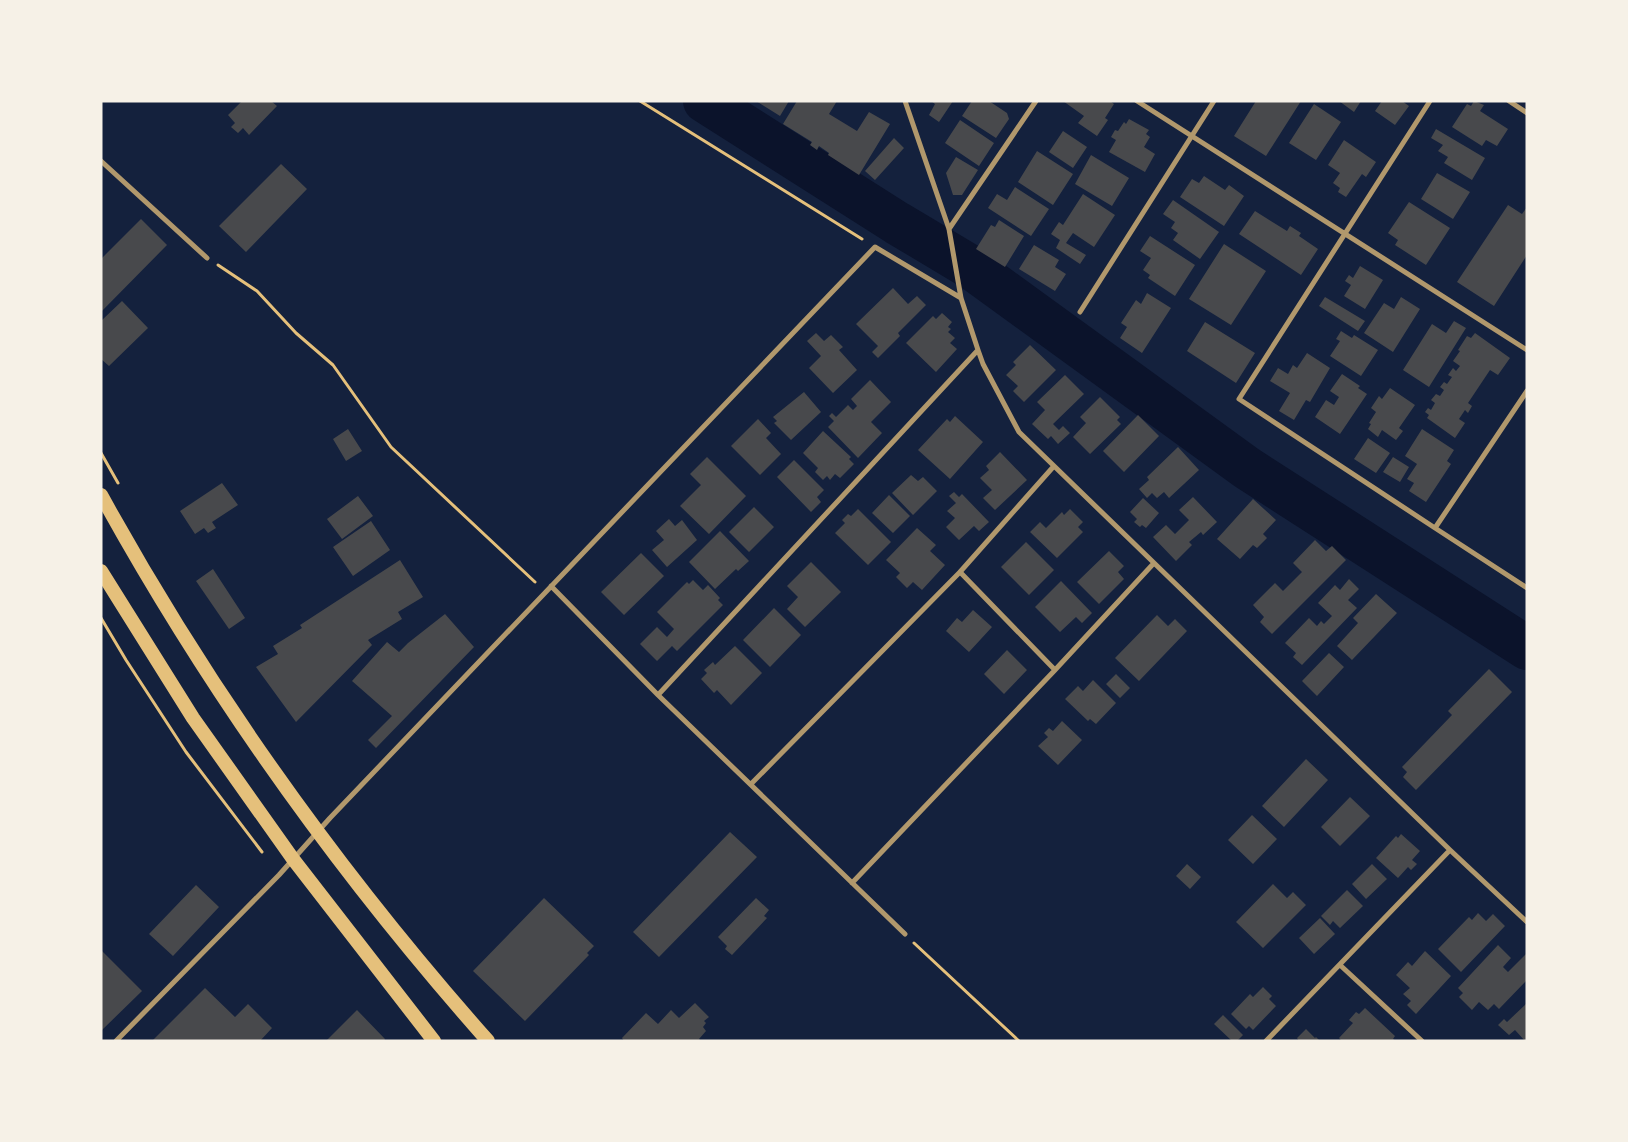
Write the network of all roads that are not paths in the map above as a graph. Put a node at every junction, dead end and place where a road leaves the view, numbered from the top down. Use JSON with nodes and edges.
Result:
{"nodes":[{"id":1,"x":905,"y":101,"type":"edge"},
{"id":2,"x":1036,"y":101,"type":"edge"},
{"id":3,"x":1138,"y":101,"type":"edge"},
{"id":4,"x":1214,"y":101,"type":"edge"},
{"id":5,"x":1430,"y":101,"type":"edge"},
{"id":6,"x":1509,"y":101,"type":"edge"},
{"id":7,"x":1527,"y":113,"type":"edge"},
{"id":8,"x":1191,"y":137,"type":"junction"},
{"id":9,"x":101,"y":161,"type":"edge"},
{"id":10,"x":949,"y":229,"type":"junction"},
{"id":11,"x":1344,"y":234,"type":"junction"},
{"id":12,"x":207,"y":258,"type":"road end"},
{"id":13,"x":961,"y":298,"type":"junction"},
{"id":14,"x":1080,"y":312,"type":"dead end"},
{"id":15,"x":978,"y":350,"type":"junction"},
{"id":16,"x":1527,"y":350,"type":"edge"},
{"id":17,"x":1527,"y":391,"type":"edge"},
{"id":18,"x":1054,"y":466,"type":"junction"},
{"id":19,"x":101,"y":495,"type":"edge"},
{"id":20,"x":1435,"y":528,"type":"junction"},
{"id":21,"x":1154,"y":563,"type":"junction"},
{"id":22,"x":101,"y":571,"type":"edge"},
{"id":23,"x":960,"y":572,"type":"junction"},
{"id":24,"x":551,"y":586,"type":"junction"},
{"id":25,"x":1527,"y":588,"type":"edge"},
{"id":26,"x":1055,"y":670,"type":"junction"},
{"id":27,"x":658,"y":695,"type":"junction"},
{"id":28,"x":751,"y":784,"type":"junction"},
{"id":29,"x":318,"y":832,"type":"junction"},
{"id":30,"x":1450,"y":850,"type":"junction"},
{"id":31,"x":292,"y":859,"type":"junction"},
{"id":32,"x":852,"y":883,"type":"junction"},
{"id":33,"x":1527,"y":922,"type":"edge"},
{"id":34,"x":905,"y":934,"type":"road end"},
{"id":35,"x":1340,"y":965,"type":"junction"},
{"id":36,"x":116,"y":1041,"type":"edge"},
{"id":37,"x":434,"y":1041,"type":"edge"},
{"id":38,"x":488,"y":1041,"type":"edge"},
{"id":39,"x":1266,"y":1041,"type":"edge"},
{"id":40,"x":1422,"y":1041,"type":"edge"}],
"edges":[{"from":1,"to":10,"type":"street"},
{"from":2,"to":10,"type":"street"},
{"from":3,"to":8,"type":"street"},
{"from":4,"to":8,"type":"street"},
{"from":5,"to":11,"type":"street"},
{"from":6,"to":7,"type":"street"},
{"from":8,"to":11,"type":"street"},
{"from":8,"to":14,"type":"street"},
{"from":9,"to":12,"type":"street"},
{"from":10,"to":13,"type":"street"},
{"from":11,"to":16,"type":"street"},
{"from":11,"to":20,"type":"street"},
{"from":13,"to":15,"type":"street"},
{"from":13,"to":24,"type":"street"},
{"from":15,"to":18,"type":"street"},
{"from":15,"to":27,"type":"street"},
{"from":17,"to":20,"type":"street"},
{"from":18,"to":21,"type":"street"},
{"from":18,"to":23,"type":"street"},
{"from":19,"to":29,"type":"highway"},
{"from":20,"to":25,"type":"street"},
{"from":21,"to":26,"type":"street"},
{"from":21,"to":30,"type":"street"},
{"from":22,"to":31,"type":"highway"},
{"from":23,"to":26,"type":"street"},
{"from":23,"to":28,"type":"street"},
{"from":24,"to":27,"type":"street"},
{"from":24,"to":29,"type":"street"},
{"from":26,"to":32,"type":"street"},
{"from":27,"to":28,"type":"street"},
{"from":28,"to":32,"type":"street"},
{"from":29,"to":31,"type":"street"},
{"from":29,"to":38,"type":"highway"},
{"from":30,"to":33,"type":"street"},
{"from":30,"to":35,"type":"street"},
{"from":31,"to":36,"type":"street"},
{"from":31,"to":37,"type":"highway"},
{"from":32,"to":34,"type":"street"},
{"from":35,"to":39,"type":"street"},
{"from":35,"to":40,"type":"street"}]}
